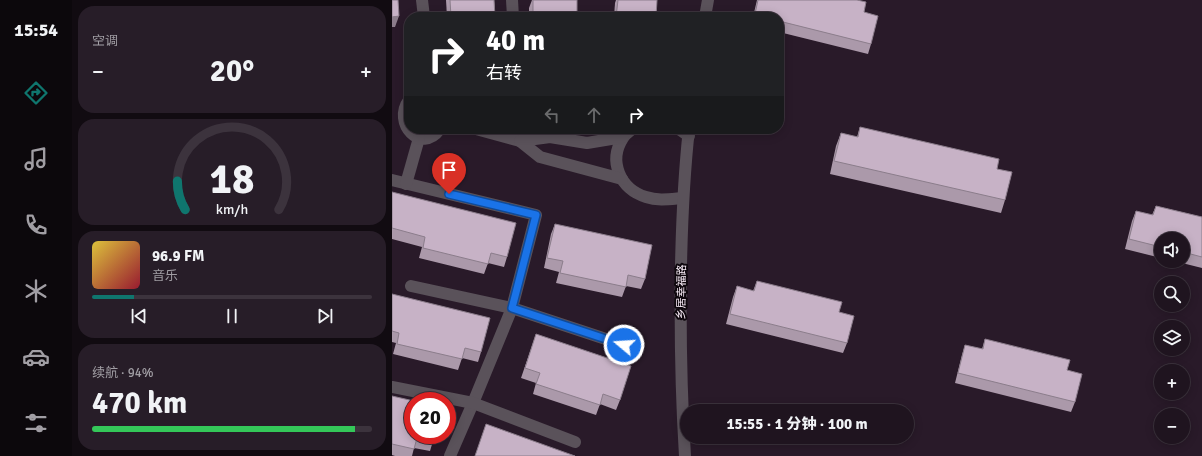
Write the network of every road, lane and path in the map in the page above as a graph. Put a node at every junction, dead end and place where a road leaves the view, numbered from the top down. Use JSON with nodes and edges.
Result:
{"nodes":[{"id":1,"x":422,"y":0,"type":"edge"},
{"id":2,"x":512,"y":0,"type":"edge"},
{"id":3,"x":708,"y":0,"type":"edge"},
{"id":4,"x":423,"y":12,"type":"edge"},
{"id":5,"x":513,"y":12,"type":"edge"},
{"id":6,"x":706,"y":12,"type":"edge"},
{"id":7,"x":404,"y":106,"type":"edge"},
{"id":8,"x":404,"y":128,"type":"edge"},
{"id":9,"x":410,"y":134,"type":"edge"},
{"id":10,"x":434,"y":134,"type":"edge"},
{"id":11,"x":494,"y":134,"type":"edge"},
{"id":12,"x":623,"y":134,"type":"edge"},
{"id":13,"x":627,"y":134,"type":"edge"},
{"id":14,"x":686,"y":134,"type":"edge"},
{"id":15,"x":419,"y":138,"type":"junction"},
{"id":16,"x":520,"y":141,"type":"junction"},
{"id":17,"x":622,"y":179,"type":"junction"},
{"id":18,"x":392,"y":180,"type":"edge"},
{"id":19,"x":406,"y":184,"type":"junction"},
{"id":20,"x":683,"y":198,"type":"junction"},
{"id":21,"x":411,"y":286,"type":"dead end"},
{"id":22,"x":512,"y":308,"type":"junction"},
{"id":23,"x":624,"y":345,"type":"dead end"},
{"id":24,"x":392,"y":386,"type":"edge"},
{"id":25,"x":473,"y":403,"type":"junction"},
{"id":26,"x":575,"y":442,"type":"dead end"},
{"id":27,"x":450,"y":456,"type":"edge"},
{"id":28,"x":685,"y":456,"type":"edge"}],
"edges":[{"from":1,"to":4,"type":"street"},
{"from":2,"to":5,"type":"street"},
{"from":3,"to":6,"type":"street"},
{"from":7,"to":8,"type":"street"},
{"from":9,"to":15,"type":"street"},
{"from":10,"to":15,"type":"street"},
{"from":11,"to":16,"type":"street"},
{"from":12,"to":16,"type":"street"},
{"from":13,"to":17,"type":"street"},
{"from":14,"to":20,"type":"street","name":"乡居幸福路"},
{"from":15,"to":19,"type":"street"},
{"from":16,"to":17,"type":"street"},
{"from":17,"to":20,"type":"street"},
{"from":18,"to":19,"type":"street"},
{"from":19,"to":22,"type":"street"},
{"from":20,"to":28,"type":"street","name":"乡居幸福路"},
{"from":21,"to":22,"type":"street"},
{"from":22,"to":23,"type":"street"},
{"from":22,"to":25,"type":"street"},
{"from":24,"to":25,"type":"street"},
{"from":25,"to":26,"type":"street"},
{"from":25,"to":27,"type":"street"}]}
